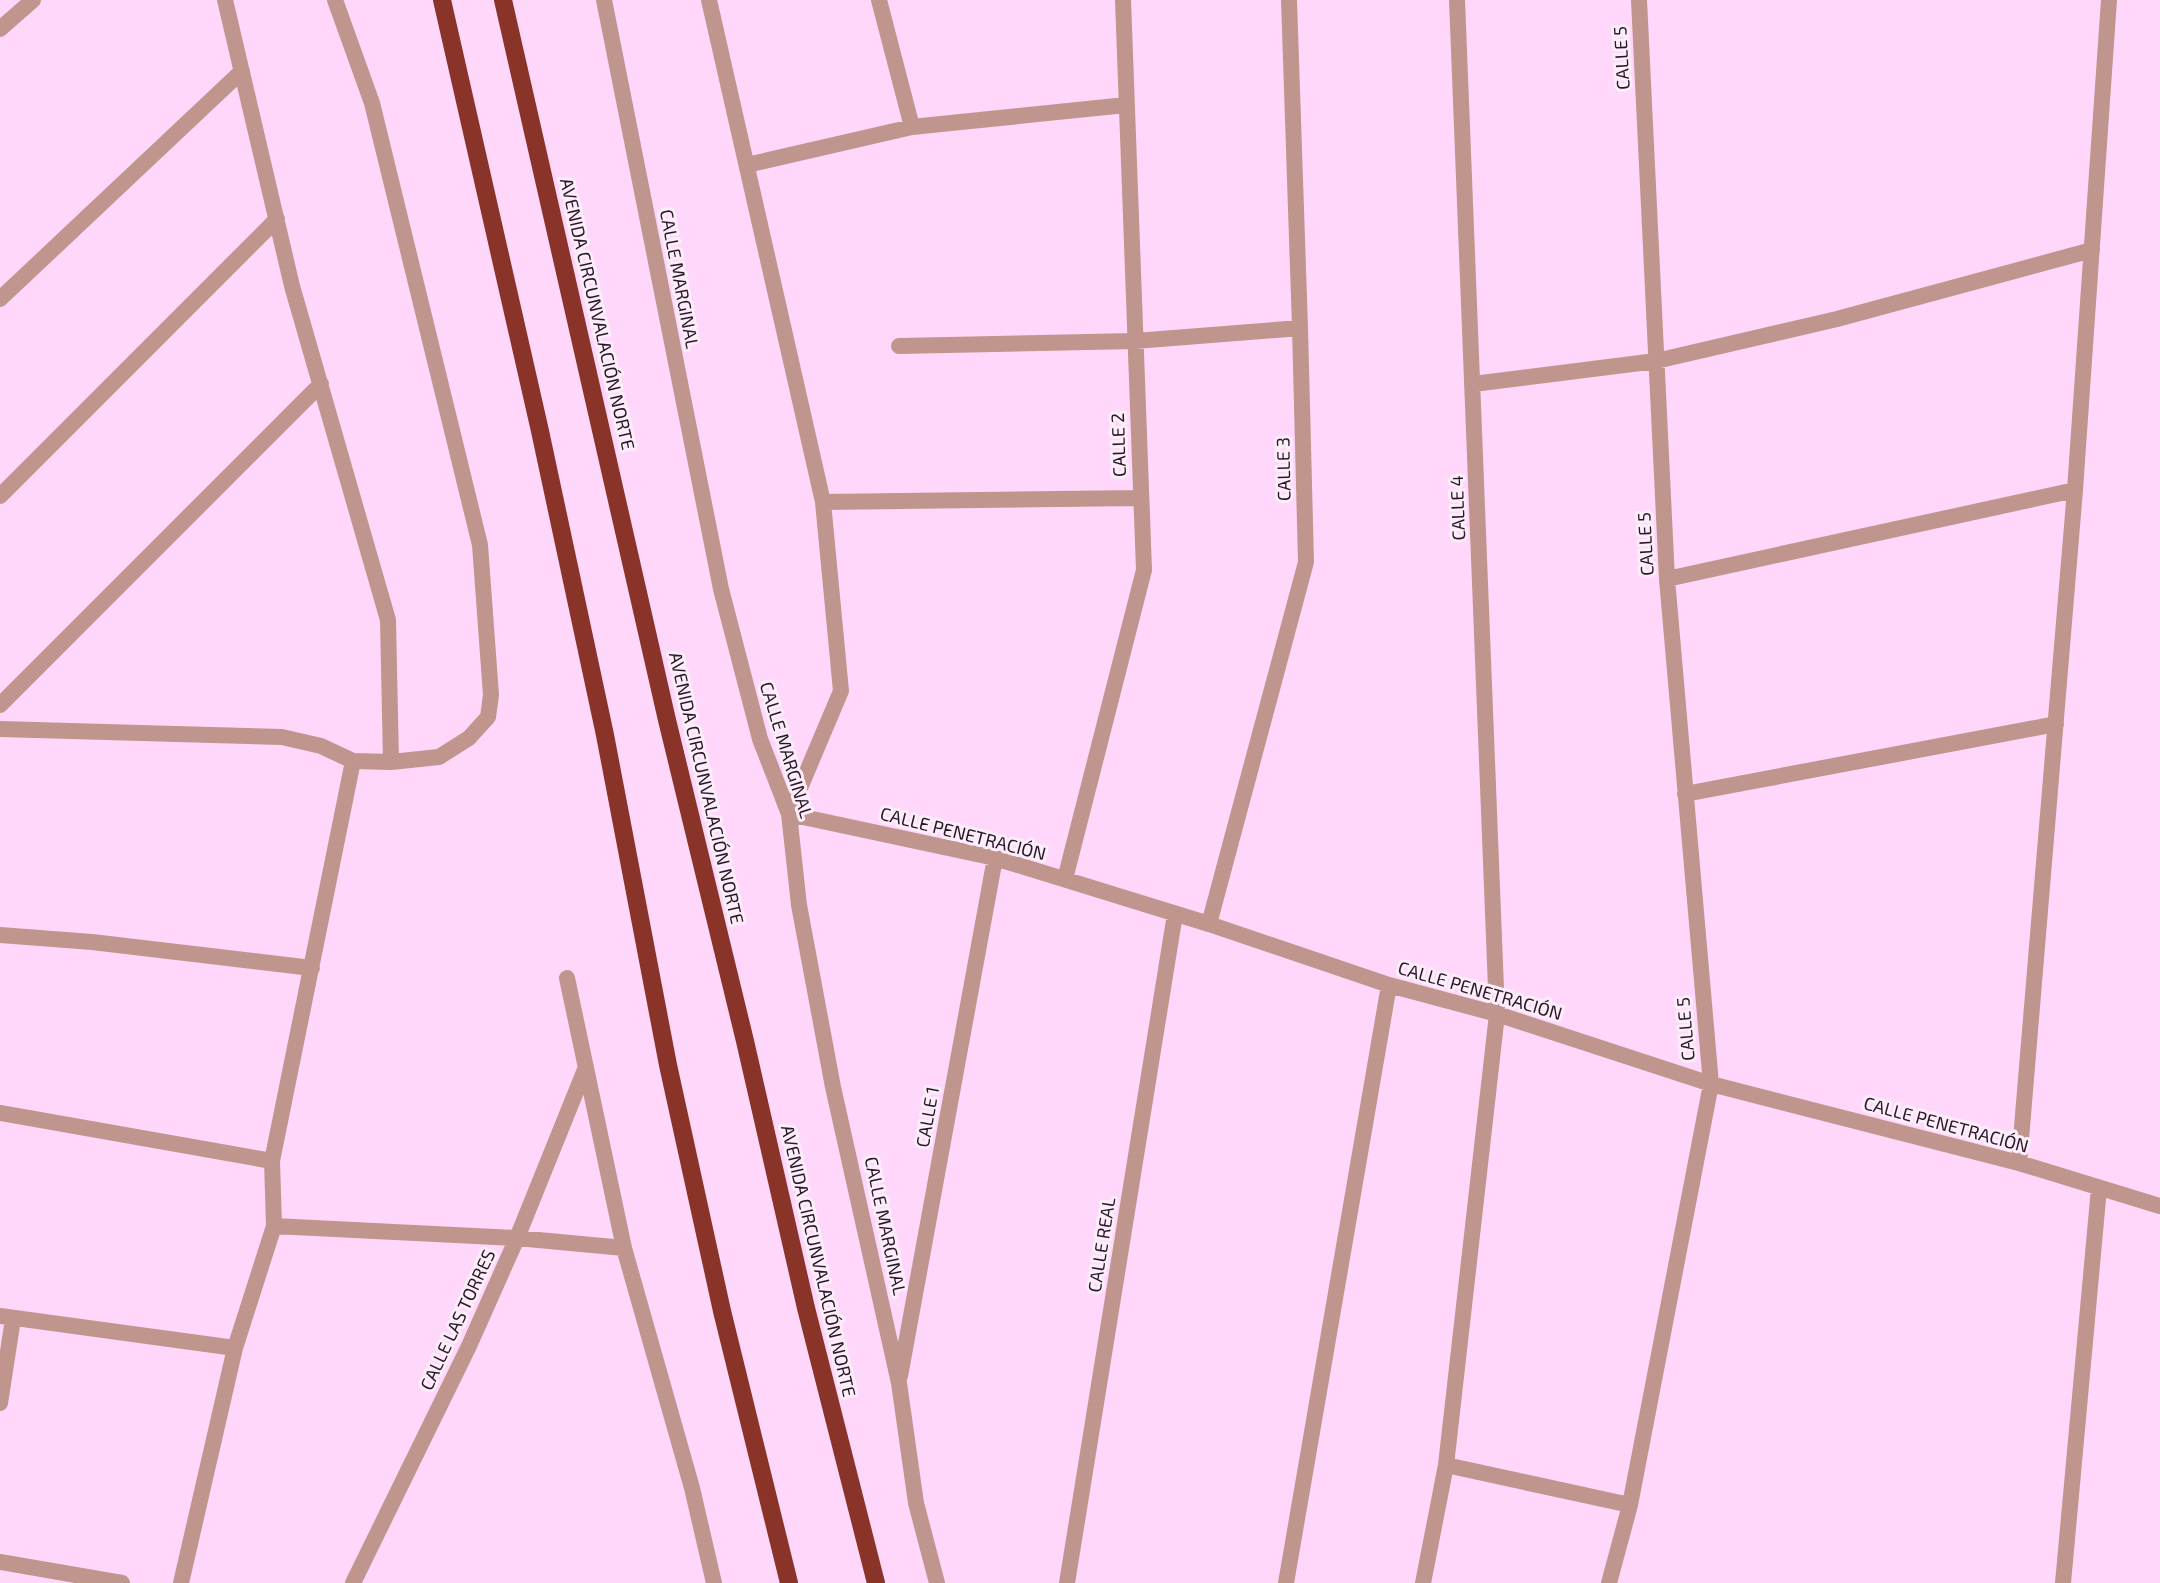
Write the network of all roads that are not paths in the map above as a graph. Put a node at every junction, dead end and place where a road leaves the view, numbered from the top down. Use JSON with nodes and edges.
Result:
{"nodes":[{"id":1,"x":33,"y":0,"type":"edge"},
{"id":2,"x":225,"y":0,"type":"edge"},
{"id":3,"x":335,"y":0,"type":"edge"},
{"id":4,"x":442,"y":0,"type":"edge"},
{"id":5,"x":503,"y":0,"type":"edge"},
{"id":6,"x":604,"y":0,"type":"edge"},
{"id":7,"x":709,"y":0,"type":"edge"},
{"id":8,"x":879,"y":0,"type":"edge"},
{"id":9,"x":1123,"y":0,"type":"edge"},
{"id":10,"x":1289,"y":0,"type":"edge"},
{"id":11,"x":1457,"y":0,"type":"edge"},
{"id":12,"x":1639,"y":0,"type":"edge"},
{"id":13,"x":2109,"y":0,"type":"edge"},
{"id":14,"x":0,"y":29,"type":"edge"},
{"id":15,"x":242,"y":71,"type":"junction"},
{"id":16,"x":1126,"y":105,"type":"junction"},
{"id":17,"x":912,"y":128,"type":"junction"},
{"id":18,"x":747,"y":165,"type":"junction"},
{"id":19,"x":277,"y":219,"type":"junction"},
{"id":20,"x":2092,"y":250,"type":"junction"},
{"id":21,"x":0,"y":299,"type":"edge"},
{"id":22,"x":1300,"y":328,"type":"junction"},
{"id":23,"x":1135,"y":341,"type":"junction"},
{"id":24,"x":899,"y":346,"type":"dead end"},
{"id":25,"x":1656,"y":361,"type":"junction"},
{"id":26,"x":321,"y":384,"type":"junction"},
{"id":27,"x":1473,"y":384,"type":"junction"},
{"id":28,"x":2075,"y":490,"type":"junction"},
{"id":29,"x":0,"y":496,"type":"edge"},
{"id":30,"x":1141,"y":498,"type":"junction"},
{"id":31,"x":824,"y":502,"type":"junction"},
{"id":32,"x":1667,"y":579,"type":"junction"},
{"id":33,"x":0,"y":705,"type":"edge"},
{"id":34,"x":2056,"y":724,"type":"junction"},
{"id":35,"x":0,"y":729,"type":"edge"},
{"id":36,"x":353,"y":761,"type":"junction"},
{"id":37,"x":391,"y":762,"type":"junction"},
{"id":38,"x":1685,"y":794,"type":"junction"},
{"id":39,"x":789,"y":814,"type":"junction"},
{"id":40,"x":995,"y":858,"type":"junction"},
{"id":41,"x":1065,"y":879,"type":"junction"},
{"id":42,"x":1175,"y":914,"type":"junction"},
{"id":43,"x":1209,"y":924,"type":"junction"},
{"id":44,"x":0,"y":935,"type":"edge"},
{"id":45,"x":312,"y":968,"type":"junction"},
{"id":46,"x":567,"y":978,"type":"dead end"},
{"id":47,"x":1389,"y":985,"type":"junction"},
{"id":48,"x":1497,"y":1014,"type":"junction"},
{"id":49,"x":586,"y":1067,"type":"junction"},
{"id":50,"x":1711,"y":1084,"type":"junction"},
{"id":51,"x":0,"y":1113,"type":"edge"},
{"id":52,"x":272,"y":1161,"type":"junction"},
{"id":53,"x":2019,"y":1163,"type":"junction"},
{"id":54,"x":2099,"y":1188,"type":"junction"},
{"id":55,"x":2160,"y":1206,"type":"edge"},
{"id":56,"x":274,"y":1226,"type":"junction"},
{"id":57,"x":516,"y":1238,"type":"junction"},
{"id":58,"x":624,"y":1248,"type":"junction"},
{"id":59,"x":7,"y":1318,"type":"edge"},
{"id":60,"x":235,"y":1348,"type":"junction"},
{"id":61,"x":899,"y":1383,"type":"junction"},
{"id":62,"x":0,"y":1403,"type":"edge"},
{"id":63,"x":1446,"y":1465,"type":"junction"},
{"id":64,"x":1630,"y":1505,"type":"junction"},
{"id":65,"x":0,"y":1562,"type":"edge"},
{"id":66,"x":122,"y":1583,"type":"edge"},
{"id":67,"x":181,"y":1583,"type":"edge"},
{"id":68,"x":353,"y":1583,"type":"edge"},
{"id":69,"x":714,"y":1583,"type":"edge"},
{"id":70,"x":789,"y":1583,"type":"edge"},
{"id":71,"x":876,"y":1583,"type":"edge"},
{"id":72,"x":936,"y":1583,"type":"edge"},
{"id":73,"x":1067,"y":1583,"type":"edge"},
{"id":74,"x":1286,"y":1583,"type":"edge"},
{"id":75,"x":1423,"y":1583,"type":"edge"},
{"id":76,"x":1609,"y":1583,"type":"edge"},
{"id":77,"x":2063,"y":1583,"type":"edge"}],
"edges":[{"from":1,"to":14,"type":"street"},
{"from":2,"to":15,"type":"street"},
{"from":3,"to":37,"type":"street"},
{"from":4,"to":70,"type":"highway"},
{"from":5,"to":71,"type":"highway","name":"AVENIDA CIRCUNVALACIÓN NORTE"},
{"from":6,"to":39,"type":"street","name":"CALLE MARGINAL"},
{"from":7,"to":18,"type":"street"},
{"from":8,"to":17,"type":"street"},
{"from":9,"to":16,"type":"street","name":"CALLE 2"},
{"from":10,"to":22,"type":"street","name":"CALLE 3"},
{"from":11,"to":27,"type":"street","name":"CALLE 4"},
{"from":12,"to":25,"type":"street","name":"CALLE 5"},
{"from":13,"to":20,"type":"street"},
{"from":15,"to":19,"type":"street"},
{"from":15,"to":21,"type":"street"},
{"from":16,"to":17,"type":"street"},
{"from":16,"to":23,"type":"street","name":"CALLE 2"},
{"from":17,"to":18,"type":"street"},
{"from":18,"to":31,"type":"street"},
{"from":19,"to":26,"type":"street"},
{"from":19,"to":29,"type":"street"},
{"from":20,"to":25,"type":"street"},
{"from":20,"to":28,"type":"street"},
{"from":22,"to":23,"type":"street"},
{"from":22,"to":43,"type":"street","name":"CALLE 3"},
{"from":23,"to":24,"type":"street"},
{"from":23,"to":30,"type":"street","name":"CALLE 2"},
{"from":25,"to":27,"type":"street"},
{"from":25,"to":32,"type":"street","name":"CALLE 5"},
{"from":26,"to":33,"type":"street"},
{"from":26,"to":37,"type":"street"},
{"from":27,"to":48,"type":"street","name":"CALLE 4"},
{"from":28,"to":32,"type":"street"},
{"from":28,"to":34,"type":"street"},
{"from":30,"to":31,"type":"street"},
{"from":30,"to":41,"type":"street","name":"CALLE 2"},
{"from":31,"to":39,"type":"street"},
{"from":32,"to":38,"type":"street","name":"CALLE 5"},
{"from":34,"to":38,"type":"street"},
{"from":34,"to":53,"type":"street"},
{"from":35,"to":36,"type":"street"},
{"from":36,"to":37,"type":"street"},
{"from":36,"to":45,"type":"street"},
{"from":38,"to":50,"type":"street","name":"CALLE 5"},
{"from":39,"to":40,"type":"street","name":"CALLE PENETRACIÓN"},
{"from":39,"to":61,"type":"street","name":"CALLE MARGINAL"},
{"from":40,"to":41,"type":"street","name":"CALLE PENETRACIÓN"},
{"from":40,"to":61,"type":"street","name":"CALLE 1"},
{"from":41,"to":42,"type":"street","name":"CALLE PENETRACIÓN"},
{"from":42,"to":43,"type":"street","name":"CALLE PENETRACIÓN"},
{"from":42,"to":73,"type":"street","name":"CALLE REAL"},
{"from":43,"to":47,"type":"street","name":"CALLE PENETRACIÓN"},
{"from":44,"to":45,"type":"street"},
{"from":45,"to":52,"type":"street"},
{"from":46,"to":49,"type":"street"},
{"from":47,"to":48,"type":"street","name":"CALLE PENETRACIÓN"},
{"from":47,"to":74,"type":"street"},
{"from":48,"to":50,"type":"street","name":"CALLE PENETRACIÓN"},
{"from":48,"to":63,"type":"street","name":"CALLE 4"},
{"from":49,"to":57,"type":"street","name":"CALLE LAS TORRES"},
{"from":49,"to":58,"type":"street"},
{"from":50,"to":53,"type":"street","name":"CALLE PENETRACIÓN"},
{"from":50,"to":64,"type":"street","name":"CALLE 5"},
{"from":51,"to":52,"type":"street"},
{"from":52,"to":56,"type":"street"},
{"from":53,"to":54,"type":"street","name":"CALLE PENETRACIÓN"},
{"from":54,"to":55,"type":"street","name":"CALLE PENETRACIÓN"},
{"from":54,"to":77,"type":"street"},
{"from":56,"to":57,"type":"street"},
{"from":56,"to":60,"type":"street"},
{"from":57,"to":58,"type":"street"},
{"from":57,"to":68,"type":"street","name":"CALLE LAS TORRES"},
{"from":58,"to":69,"type":"street"},
{"from":59,"to":60,"type":"street"},
{"from":59,"to":62,"type":"street"},
{"from":60,"to":67,"type":"street"},
{"from":61,"to":72,"type":"street","name":"CALLE MARGINAL"},
{"from":63,"to":64,"type":"street"},
{"from":63,"to":75,"type":"street","name":"CALLE 4"},
{"from":64,"to":76,"type":"street","name":"CALLE 5"},
{"from":65,"to":66,"type":"street"}]}
